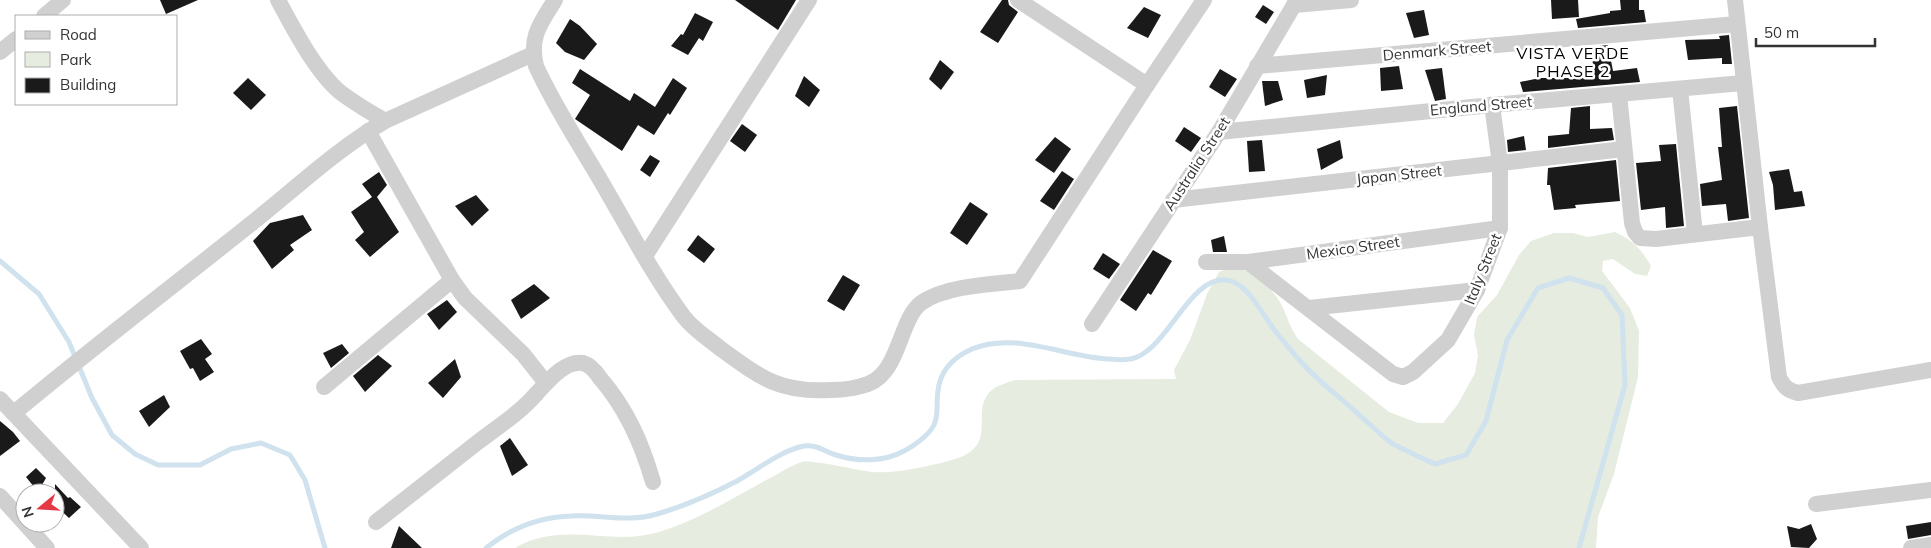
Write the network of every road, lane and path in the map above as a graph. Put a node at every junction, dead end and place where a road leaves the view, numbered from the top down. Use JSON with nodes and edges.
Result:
{"nodes":[{"id":1,"x":63,"y":0,"type":"edge"},
{"id":2,"x":278,"y":0,"type":"edge"},
{"id":3,"x":555,"y":0,"type":"edge"},
{"id":4,"x":809,"y":0,"type":"edge"},
{"id":5,"x":1018,"y":0,"type":"edge"},
{"id":6,"x":1204,"y":0,"type":"edge"},
{"id":7,"x":1351,"y":0,"type":"edge"},
{"id":8,"x":1735,"y":0,"type":"edge"},
{"id":9,"x":1295,"y":2,"type":"edge"},
{"id":10,"x":45,"y":15,"type":"edge"},
{"id":11,"x":1737,"y":24,"type":"junction"},
{"id":12,"x":15,"y":40,"type":"edge"},
{"id":13,"x":0,"y":52,"type":"edge"},
{"id":14,"x":533,"y":54,"type":"junction"},
{"id":15,"x":1258,"y":66,"type":"junction"},
{"id":16,"x":1744,"y":84,"type":"junction"},
{"id":17,"x":1146,"y":85,"type":"junction"},
{"id":18,"x":1680,"y":89,"type":"junction"},
{"id":19,"x":1619,"y":94,"type":"junction"},
{"id":20,"x":1492,"y":105,"type":"junction"},
{"id":21,"x":385,"y":121,"type":"junction"},
{"id":22,"x":368,"y":131,"type":"junction"},
{"id":23,"x":1219,"y":132,"type":"junction"},
{"id":24,"x":1624,"y":149,"type":"junction"},
{"id":25,"x":1500,"y":164,"type":"junction"},
{"id":26,"x":1173,"y":200,"type":"junction"},
{"id":27,"x":1760,"y":227,"type":"junction"},
{"id":28,"x":1500,"y":228,"type":"junction"},
{"id":29,"x":1695,"y":234,"type":"junction"},
{"id":30,"x":645,"y":256,"type":"junction"},
{"id":31,"x":1206,"y":262,"type":"dead end"},
{"id":32,"x":1248,"y":262,"type":"junction"},
{"id":33,"x":452,"y":280,"type":"junction"},
{"id":34,"x":1477,"y":290,"type":"junction"},
{"id":35,"x":1309,"y":308,"type":"junction"},
{"id":36,"x":1092,"y":324,"type":"dead end"},
{"id":37,"x":1931,"y":370,"type":"edge"},
{"id":38,"x":546,"y":383,"type":"junction"},
{"id":39,"x":324,"y":387,"type":"dead end"},
{"id":40,"x":0,"y":399,"type":"edge"},
{"id":41,"x":14,"y":413,"type":"junction"},
{"id":42,"x":653,"y":482,"type":"dead end"},
{"id":43,"x":1931,"y":490,"type":"edge"},
{"id":44,"x":0,"y":496,"type":"edge"},
{"id":45,"x":1816,"y":504,"type":"dead end"},
{"id":46,"x":376,"y":522,"type":"dead end"},
{"id":47,"x":1931,"y":545,"type":"edge"},
{"id":48,"x":47,"y":548,"type":"edge"},
{"id":49,"x":141,"y":548,"type":"edge"},
{"id":50,"x":1911,"y":548,"type":"edge"}],
"edges":[{"from":1,"to":10,"type":"street"},
{"from":2,"to":21,"type":"street"},
{"from":3,"to":14,"type":"street"},
{"from":4,"to":30,"type":"street"},
{"from":5,"to":17,"type":"street"},
{"from":6,"to":17,"type":"street"},
{"from":7,"to":9,"type":"street"},
{"from":8,"to":11,"type":"street"},
{"from":9,"to":15,"type":"street","name":"Australia Street"},
{"from":11,"to":15,"type":"street","name":"Denmark Street"},
{"from":11,"to":16,"type":"street"},
{"from":12,"to":13,"type":"street"},
{"from":14,"to":21,"type":"street"},
{"from":14,"to":30,"type":"street"},
{"from":15,"to":23,"type":"street","name":"Australia Street"},
{"from":16,"to":18,"type":"street","name":"England Street"},
{"from":16,"to":27,"type":"street"},
{"from":17,"to":30,"type":"street"},
{"from":18,"to":19,"type":"street","name":"England Street"},
{"from":18,"to":29,"type":"street"},
{"from":19,"to":20,"type":"street","name":"England Street"},
{"from":19,"to":24,"type":"street"},
{"from":20,"to":23,"type":"street","name":"England Street"},
{"from":20,"to":25,"type":"street","name":"Italy Street"},
{"from":21,"to":22,"type":"street"},
{"from":22,"to":33,"type":"street"},
{"from":22,"to":41,"type":"street"},
{"from":23,"to":26,"type":"street","name":"Australia Street"},
{"from":24,"to":25,"type":"street","name":"Japan Street"},
{"from":24,"to":29,"type":"street"},
{"from":25,"to":26,"type":"street","name":"Japan Street"},
{"from":25,"to":28,"type":"street","name":"Italy Street"},
{"from":26,"to":36,"type":"street","name":"Australia Street"},
{"from":27,"to":29,"type":"street"},
{"from":27,"to":37,"type":"street"},
{"from":28,"to":32,"type":"street","name":"Mexico Street"},
{"from":28,"to":34,"type":"street","name":"Italy Street"},
{"from":31,"to":32,"type":"street","name":"Mexico Street"},
{"from":32,"to":35,"type":"street"},
{"from":33,"to":38,"type":"street"},
{"from":33,"to":39,"type":"street"},
{"from":34,"to":35,"type":"street"},
{"from":34,"to":35,"type":"street","name":"Italy Street"},
{"from":38,"to":42,"type":"street"},
{"from":38,"to":46,"type":"street"},
{"from":40,"to":41,"type":"street"},
{"from":41,"to":49,"type":"street"},
{"from":43,"to":45,"type":"street"},
{"from":44,"to":48,"type":"street"},
{"from":47,"to":50,"type":"street"}]}
